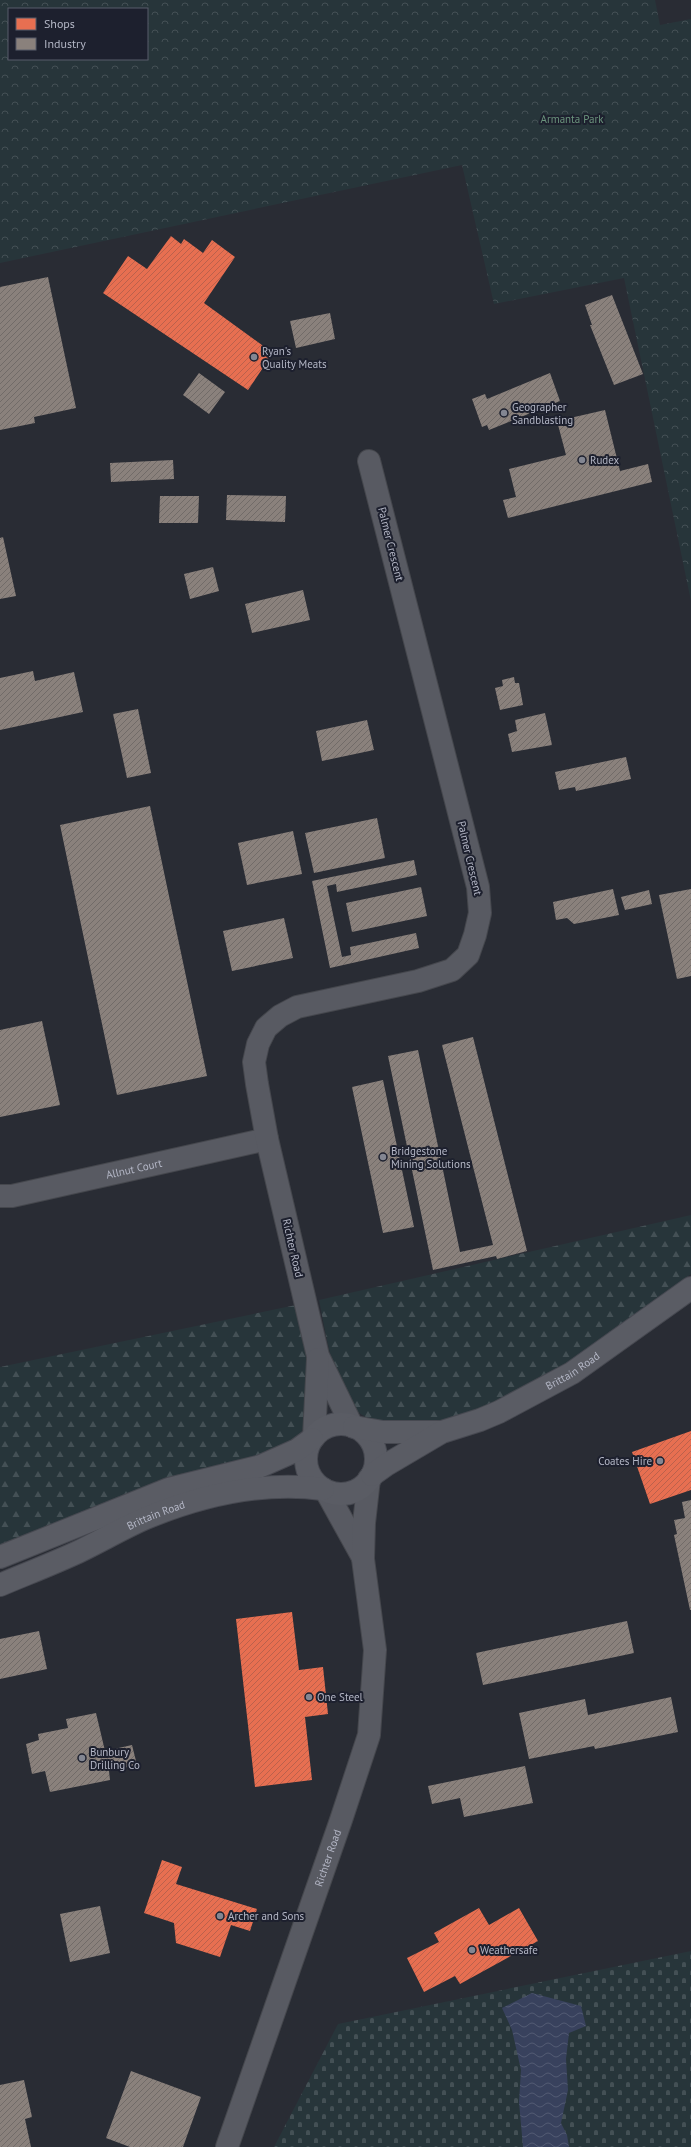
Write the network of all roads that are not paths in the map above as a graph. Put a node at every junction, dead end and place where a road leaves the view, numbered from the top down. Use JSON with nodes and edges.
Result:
{"nodes":[{"id":1,"x":369,"y":461,"type":"dead end"},
{"id":2,"x":267,"y":1139,"type":"junction"},
{"id":3,"x":0,"y":1196,"type":"edge"},
{"id":4,"x":691,"y":1288,"type":"edge"},
{"id":5,"x":318,"y":1356,"type":"junction"},
{"id":6,"x":353,"y":1426,"type":"junction"},
{"id":7,"x":442,"y":1432,"type":"junction"},
{"id":8,"x":313,"y":1438,"type":"junction"},
{"id":9,"x":370,"y":1477,"type":"junction"},
{"id":10,"x":325,"y":1490,"type":"junction"},
{"id":11,"x":0,"y":1557,"type":"edge"},
{"id":12,"x":364,"y":1559,"type":"junction"},
{"id":13,"x":0,"y":1585,"type":"edge"},
{"id":14,"x":227,"y":2147,"type":"edge"}],
"edges":[{"from":1,"to":2,"type":"street","name":"Palmer Crescent"},
{"from":2,"to":3,"type":"street","name":"Allnut Court"},
{"from":2,"to":5,"type":"street","name":"Richter Road"},
{"from":4,"to":7,"type":"main road","name":"Brittain Road"},
{"from":5,"to":6,"type":"street","name":"Richter Road"},
{"from":5,"to":8,"type":"street","name":"Richter Road"},
{"from":6,"to":7,"type":"main road","name":"Brittain Road"},
{"from":6,"to":8,"type":"main road"},
{"from":6,"to":9,"type":"main road"},
{"from":7,"to":9,"type":"main road","name":"Brittain Road"},
{"from":8,"to":10,"type":"main road"},
{"from":8,"to":11,"type":"main road","name":"Brittain Road"},
{"from":9,"to":10,"type":"main road"},
{"from":9,"to":12,"type":"street","name":"Richter Road"},
{"from":10,"to":12,"type":"street","name":"Richter Road"},
{"from":10,"to":13,"type":"main road","name":"Brittain Road"},
{"from":12,"to":14,"type":"street","name":"Richter Road"}]}
